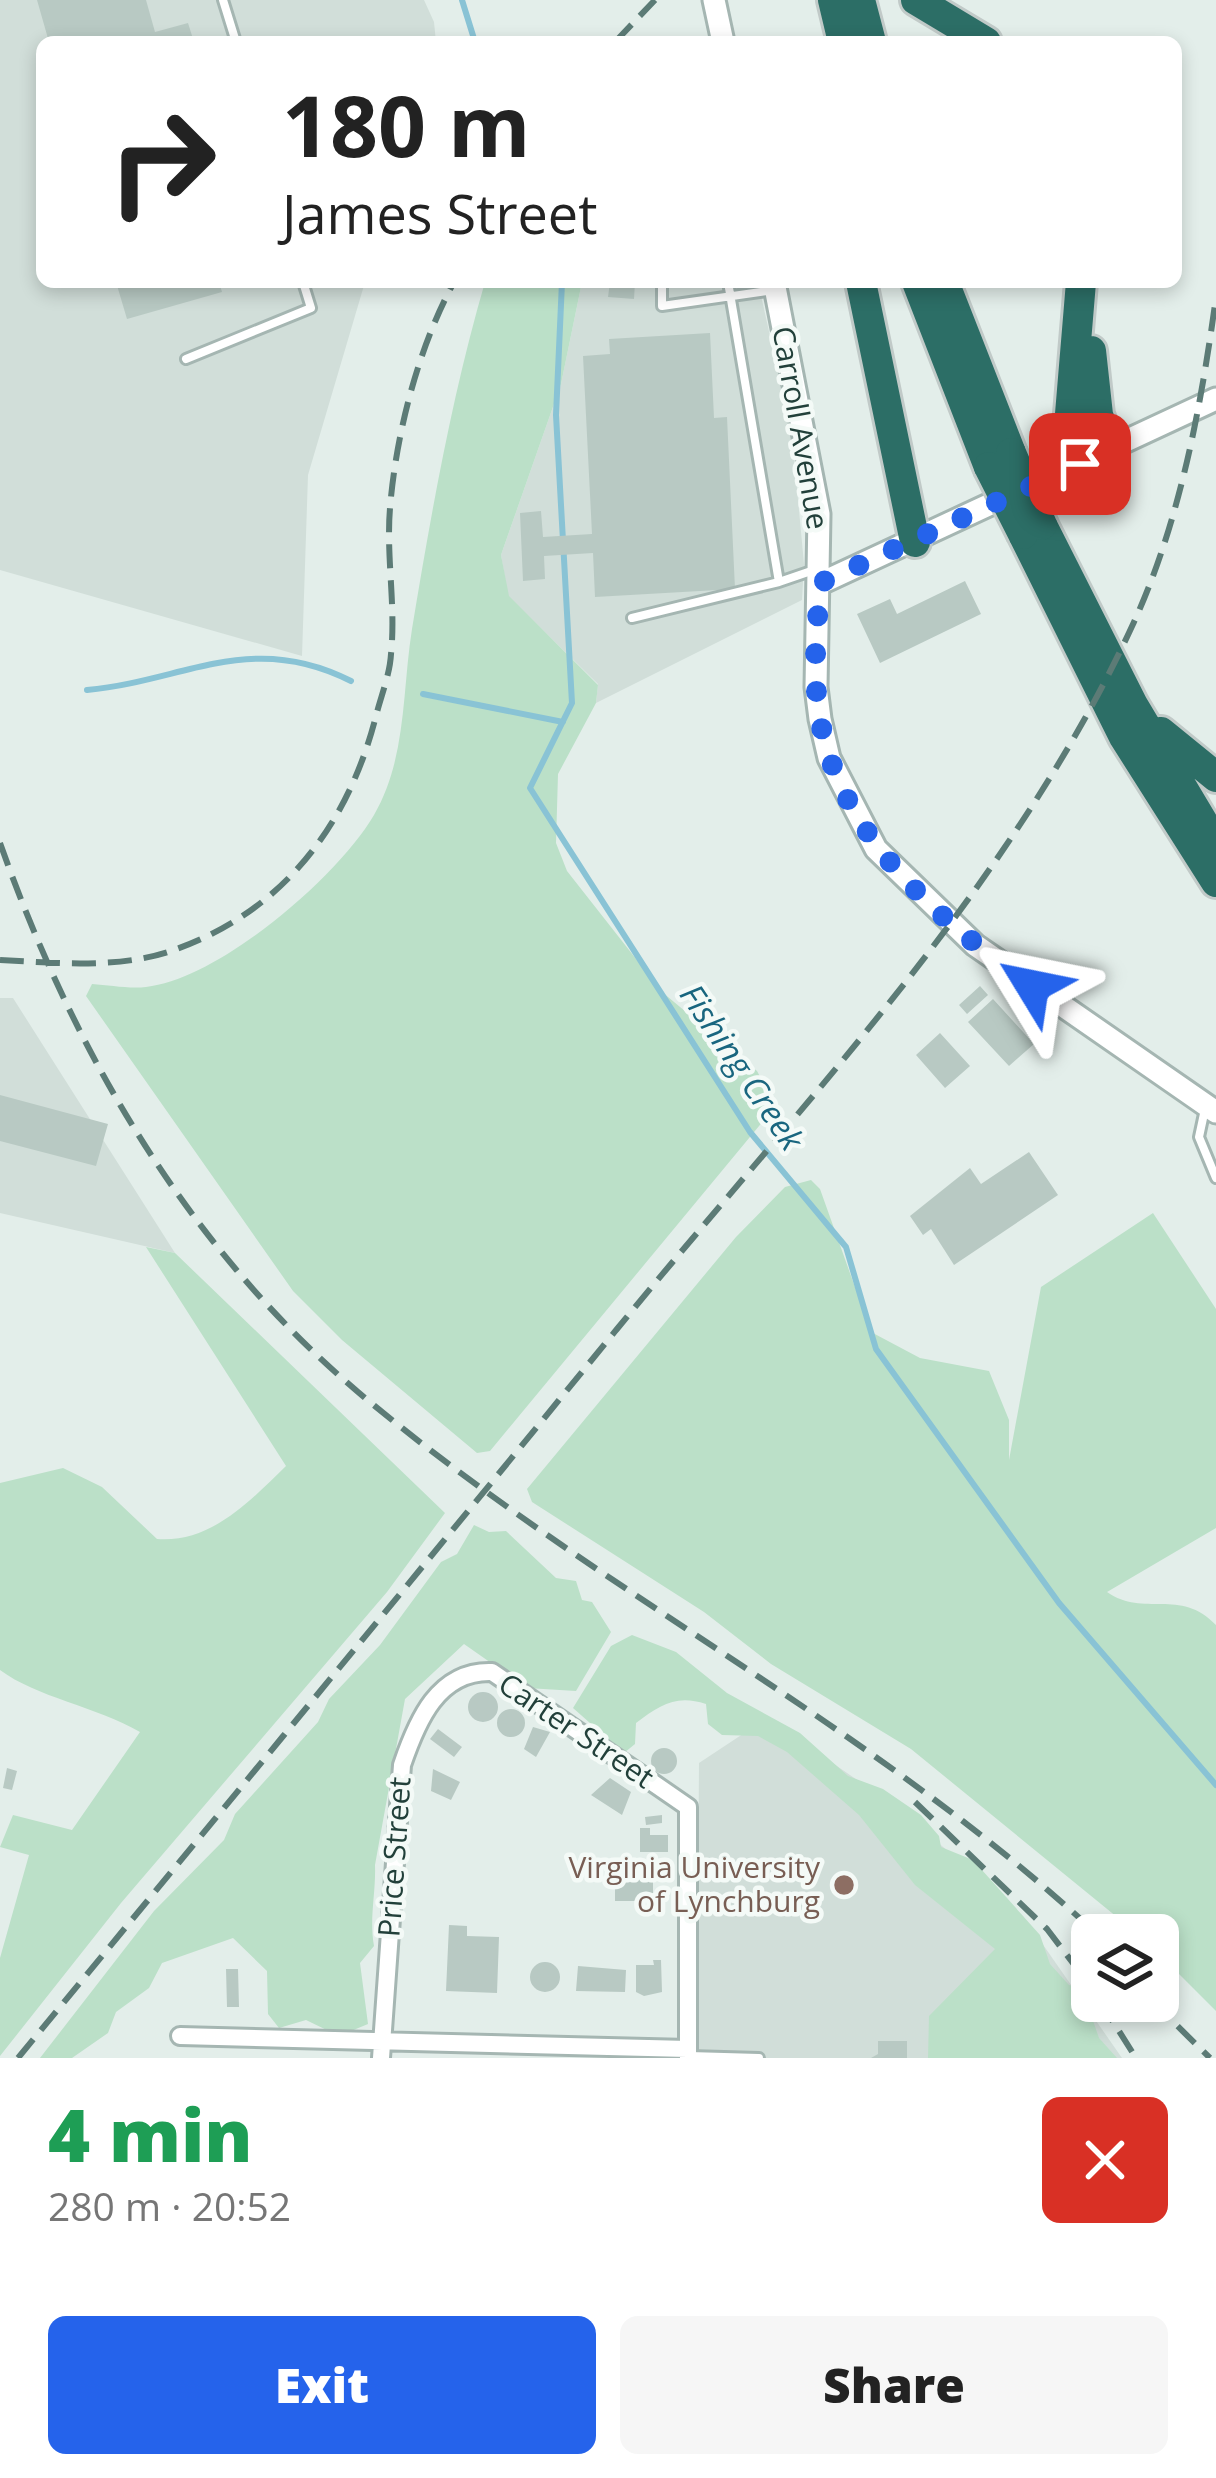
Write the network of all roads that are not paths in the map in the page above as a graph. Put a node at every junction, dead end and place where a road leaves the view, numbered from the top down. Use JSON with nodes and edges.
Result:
{"nodes":[{"id":1,"x":223,"y":0,"type":"edge"},
{"id":2,"x":714,"y":0,"type":"edge"},
{"id":3,"x":824,"y":0,"type":"edge"},
{"id":4,"x":833,"y":0,"type":"edge"},
{"id":5,"x":860,"y":0,"type":"edge"},
{"id":6,"x":916,"y":0,"type":"edge"},
{"id":7,"x":234,"y":36,"type":"edge"},
{"id":8,"x":722,"y":36,"type":"edge"},
{"id":9,"x":827,"y":36,"type":"edge"},
{"id":10,"x":842,"y":36,"type":"edge"},
{"id":11,"x":869,"y":36,"type":"edge"},
{"id":12,"x":976,"y":36,"type":"edge"},
{"id":13,"x":305,"y":288,"type":"edge"},
{"id":14,"x":662,"y":288,"type":"edge"},
{"id":15,"x":729,"y":288,"type":"edge"},
{"id":16,"x":767,"y":288,"type":"edge"},
{"id":17,"x":775,"y":288,"type":"edge"},
{"id":18,"x":862,"y":288,"type":"edge"},
{"id":19,"x":920,"y":288,"type":"edge"},
{"id":20,"x":946,"y":288,"type":"edge"},
{"id":21,"x":1080,"y":288,"type":"edge"},
{"id":22,"x":1097,"y":288,"type":"edge"},
{"id":23,"x":731,"y":297,"type":"junction"},
{"id":24,"x":186,"y":359,"type":"dead end"},
{"id":25,"x":1216,"y":399,"type":"edge"},
{"id":26,"x":1111,"y":449,"type":"junction"},
{"id":27,"x":1000,"y":460,"type":"junction"},
{"id":28,"x":1080,"y":464,"type":"junction"},
{"id":29,"x":1033,"y":530,"type":"junction"},
{"id":30,"x":916,"y":542,"type":"junction"},
{"id":31,"x":821,"y":576,"type":"junction"},
{"id":32,"x":778,"y":582,"type":"junction"},
{"id":33,"x":632,"y":618,"type":"dead end"},
{"id":34,"x":1133,"y":705,"type":"junction"},
{"id":35,"x":1216,"y":777,"type":"edge"},
{"id":36,"x":1216,"y":844,"type":"edge"},
{"id":37,"x":1216,"y":882,"type":"edge"},
{"id":38,"x":1213,"y":1103,"type":"edge"},
{"id":39,"x":1216,"y":1178,"type":"edge"},
{"id":40,"x":459,"y":1676,"type":"joint"},
{"id":41,"x":180,"y":2036,"type":"dead end"},
{"id":42,"x":381,"y":2049,"type":"edge"},
{"id":43,"x":688,"y":2054,"type":"edge"},
{"id":44,"x":759,"y":2058,"type":"edge"}],
"edges":[{"from":1,"to":7,"type":"lane"},
{"from":2,"to":8,"type":"street"},
{"from":3,"to":9,"type":"highway"},
{"from":4,"to":10,"type":"highway"},
{"from":5,"to":11,"type":"highway"},
{"from":6,"to":12,"type":"highway"},
{"from":13,"to":24,"type":"lane"},
{"from":14,"to":23,"type":"lane"},
{"from":15,"to":23,"type":"lane"},
{"from":16,"to":23,"type":"lane"},
{"from":17,"to":31,"type":"street","name":"Carroll Avenue"},
{"from":18,"to":30,"type":"highway"},
{"from":19,"to":27,"type":"highway"},
{"from":20,"to":27,"type":"highway"},
{"from":21,"to":28,"type":"highway"},
{"from":22,"to":26,"type":"highway"},
{"from":23,"to":32,"type":"lane"},
{"from":25,"to":26,"type":"street"},
{"from":26,"to":28,"type":"street"},
{"from":27,"to":29,"type":"highway","bridge":true},
{"from":28,"to":30,"type":"street"},
{"from":29,"to":34,"type":"highway"},
{"from":29,"to":37,"type":"highway"},
{"from":30,"to":31,"type":"street"},
{"from":31,"to":32,"type":"lane"},
{"from":31,"to":38,"type":"street","name":"Carroll Avenue"},
{"from":32,"to":33,"type":"lane"},
{"from":34,"to":35,"type":"highway"},
{"from":34,"to":36,"type":"highway"},
{"from":38,"to":39,"type":"lane"},
{"from":40,"to":42,"type":"street","name":"Price Street"},
{"from":40,"to":43,"type":"street","name":"Carter Street"},
{"from":41,"to":42,"type":"street"},
{"from":42,"to":43,"type":"street"},
{"from":43,"to":44,"type":"lane"}]}
